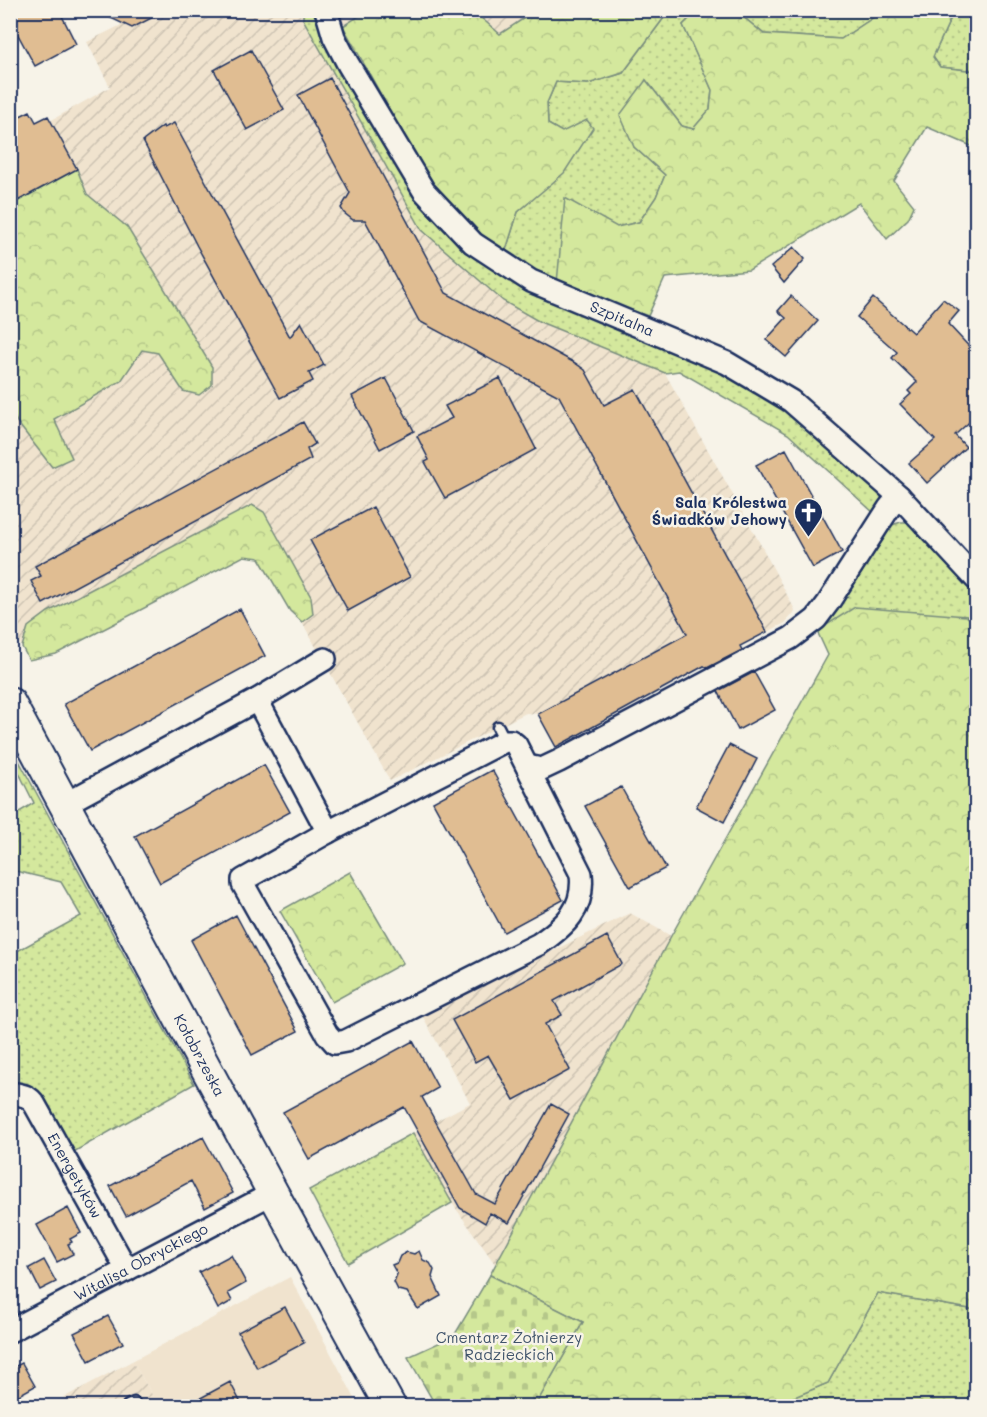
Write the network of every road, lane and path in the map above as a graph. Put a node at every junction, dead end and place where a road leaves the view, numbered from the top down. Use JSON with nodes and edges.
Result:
{"nodes":[{"id":1,"x":326,"y":10,"type":"edge"},
{"id":2,"x":899,"y":496,"type":"junction"},
{"id":3,"x":976,"y":579,"type":"edge"},
{"id":4,"x":325,"y":659,"type":"dead end"},
{"id":5,"x":257,"y":700,"type":"junction"},
{"id":6,"x":10,"y":703,"type":"edge"},
{"id":7,"x":527,"y":766,"type":"junction"},
{"id":8,"x":63,"y":805,"type":"junction"},
{"id":9,"x":328,"y":832,"type":"junction"},
{"id":10,"x":10,"y":1093,"type":"edge"},
{"id":11,"x":273,"y":1193,"type":"junction"},
{"id":12,"x":127,"y":1270,"type":"junction"},
{"id":13,"x":10,"y":1331,"type":"edge"},
{"id":14,"x":390,"y":1407,"type":"edge"}],
"edges":[{"from":1,"to":2,"type":"street","name":"Szpitalna"},
{"from":2,"to":3,"type":"street","name":"Szpitalna"},
{"from":2,"to":7,"type":"street"},
{"from":4,"to":5,"type":"street"},
{"from":5,"to":8,"type":"street"},
{"from":5,"to":9,"type":"street"},
{"from":6,"to":8,"type":"main road","name":"Kołobrzeska"},
{"from":7,"to":9,"type":"street"},
{"from":7,"to":9,"type":"street"},
{"from":8,"to":11,"type":"main road","name":"Kołobrzeska"},
{"from":10,"to":12,"type":"street","name":"Energetyków"},
{"from":11,"to":12,"type":"street","name":"Witalisa Obryckiego"},
{"from":11,"to":14,"type":"main road","name":"Kołobrzeska"},
{"from":12,"to":13,"type":"street","name":"Witalisa Obryckiego"}]}
